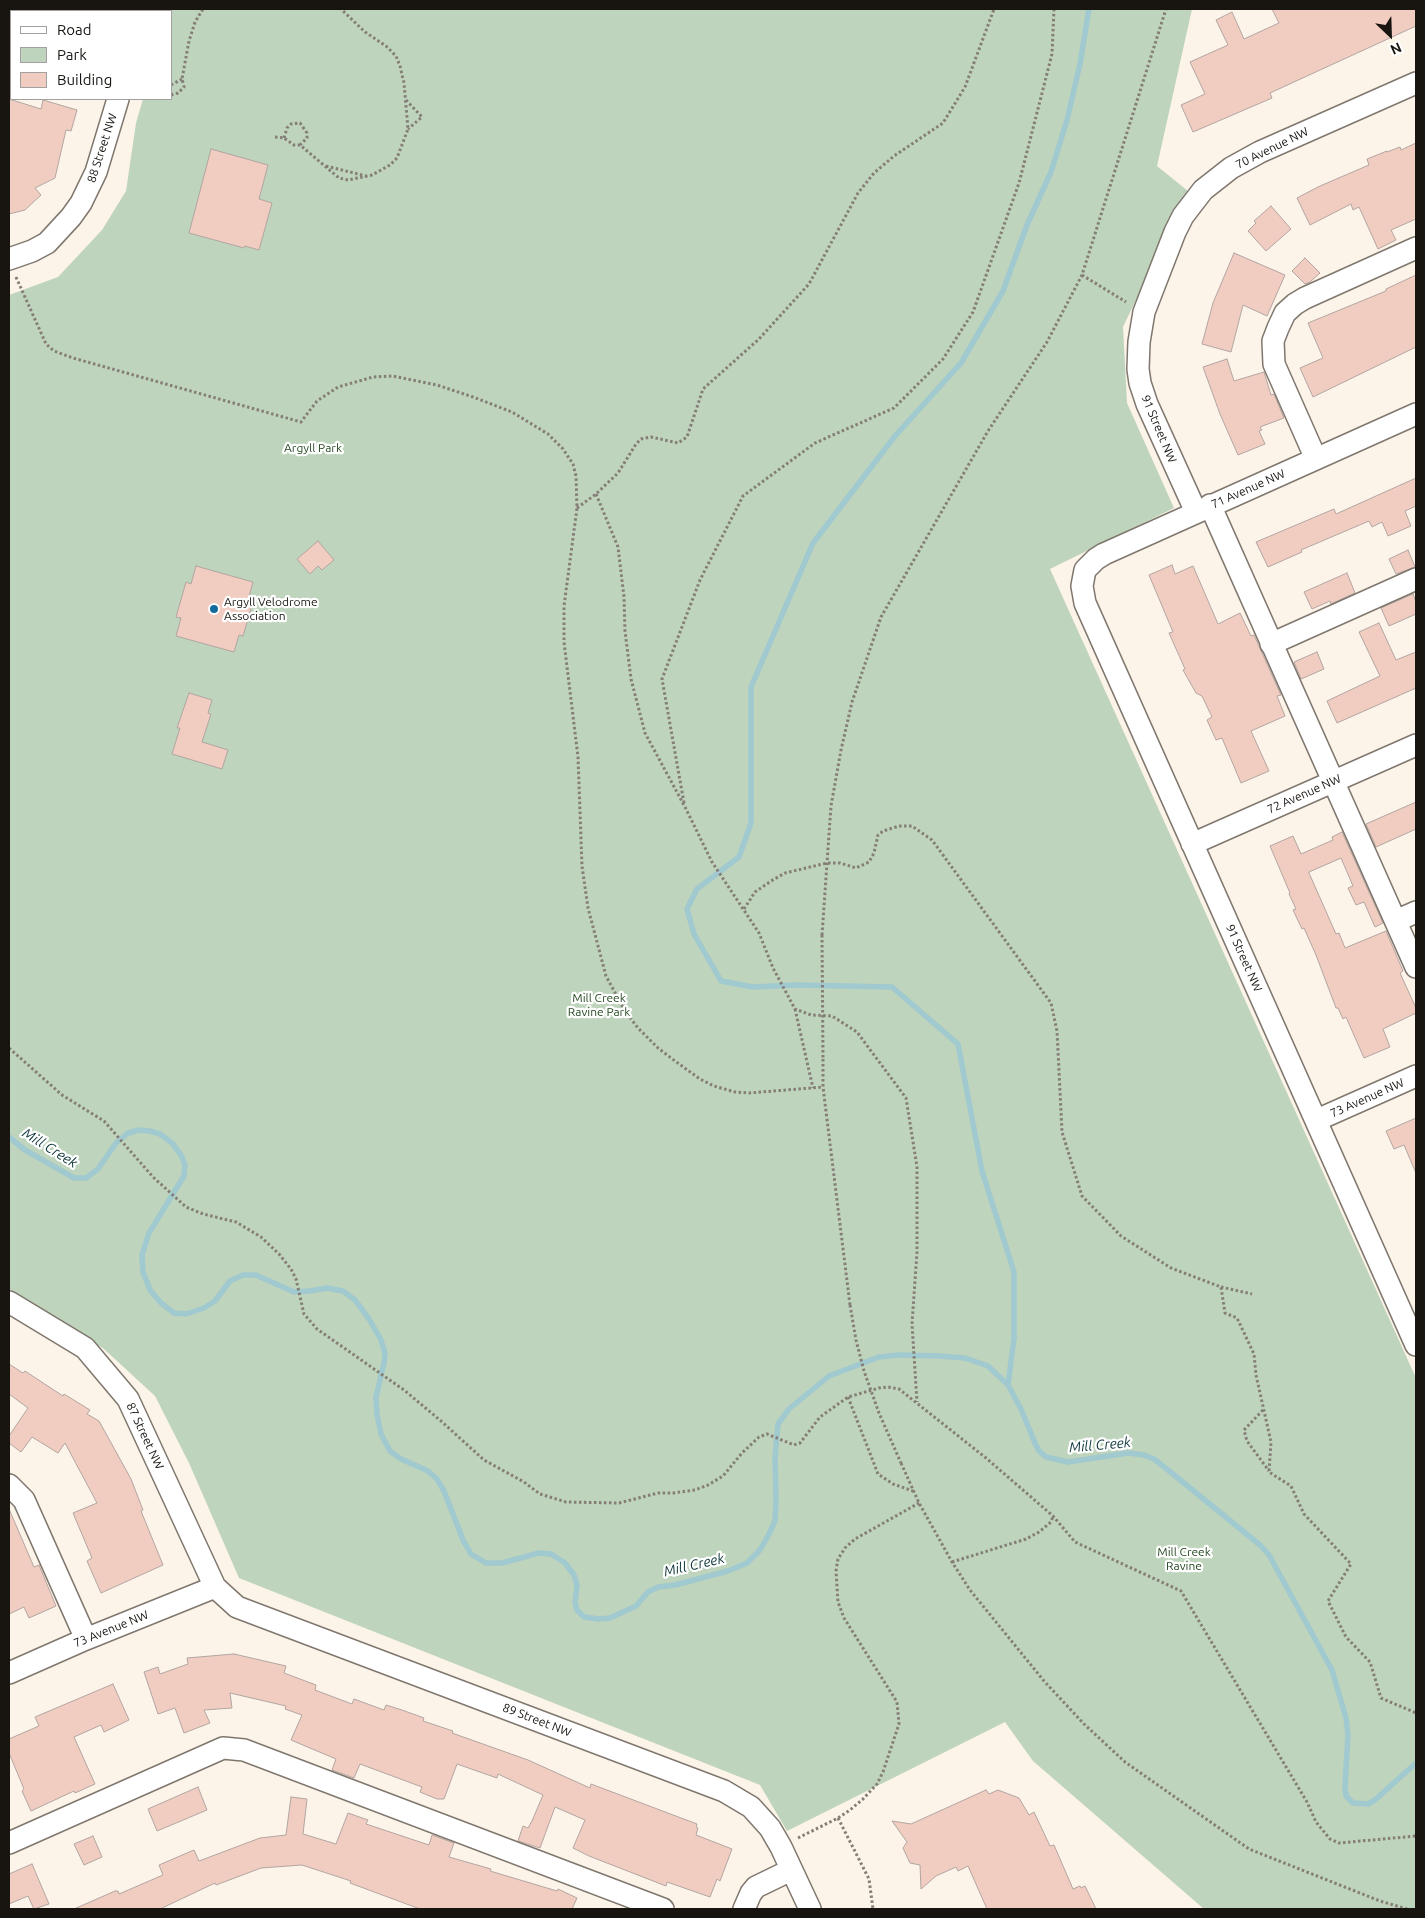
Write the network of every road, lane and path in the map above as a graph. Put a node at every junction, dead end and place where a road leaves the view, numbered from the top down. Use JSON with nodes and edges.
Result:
{"nodes":[{"id":1,"x":204,"y":9,"type":"edge"},
{"id":2,"x":341,"y":9,"type":"edge"},
{"id":3,"x":994,"y":9,"type":"edge"},
{"id":4,"x":1054,"y":9,"type":"edge"},
{"id":5,"x":1166,"y":9,"type":"edge"},
{"id":6,"x":182,"y":80,"type":"junction"},
{"id":7,"x":1416,"y":83,"type":"edge"},
{"id":8,"x":172,"y":85,"type":"edge"},
{"id":9,"x":172,"y":95,"type":"edge"},
{"id":10,"x":118,"y":100,"type":"edge"},
{"id":11,"x":405,"y":100,"type":"junction"},
{"id":12,"x":408,"y":129,"type":"junction"},
{"id":13,"x":275,"y":137,"type":"dead end"},
{"id":14,"x":284,"y":138,"type":"junction"},
{"id":15,"x":300,"y":145,"type":"junction"},
{"id":16,"x":326,"y":166,"type":"junction"},
{"id":17,"x":372,"y":175,"type":"junction"},
{"id":18,"x":1416,"y":248,"type":"edge"},
{"id":19,"x":12,"y":268,"type":"edge"},
{"id":20,"x":1082,"y":275,"type":"junction"},
{"id":21,"x":1144,"y":312,"type":"junction"},
{"id":22,"x":1416,"y":414,"type":"edge"},
{"id":23,"x":1316,"y":458,"type":"junction"},
{"id":24,"x":596,"y":494,"type":"junction"},
{"id":25,"x":577,"y":508,"type":"junction"},
{"id":26,"x":1203,"y":509,"type":"junction"},
{"id":27,"x":1085,"y":570,"type":"joint"},
{"id":28,"x":1416,"y":579,"type":"edge"},
{"id":29,"x":1272,"y":644,"type":"junction"},
{"id":30,"x":1416,"y":745,"type":"edge"},
{"id":31,"x":1333,"y":782,"type":"junction"},
{"id":32,"x":685,"y":807,"type":"junction"},
{"id":33,"x":1192,"y":844,"type":"junction"},
{"id":34,"x":827,"y":863,"type":"junction"},
{"id":35,"x":744,"y":909,"type":"junction"},
{"id":36,"x":1416,"y":912,"type":"edge"},
{"id":37,"x":1396,"y":921,"type":"junction"},
{"id":38,"x":1416,"y":967,"type":"edge"},
{"id":39,"x":795,"y":1009,"type":"junction"},
{"id":40,"x":9,"y":1048,"type":"edge"},
{"id":41,"x":1416,"y":1076,"type":"edge"},
{"id":42,"x":823,"y":1087,"type":"junction"},
{"id":43,"x":813,"y":1088,"type":"junction"},
{"id":44,"x":1317,"y":1120,"type":"junction"},
{"id":45,"x":1221,"y":1288,"type":"junction"},
{"id":46,"x":1252,"y":1294,"type":"dead end"},
{"id":47,"x":9,"y":1302,"type":"edge"},
{"id":48,"x":1416,"y":1344,"type":"edge"},
{"id":49,"x":848,"y":1397,"type":"junction"},
{"id":50,"x":917,"y":1402,"type":"junction"},
{"id":51,"x":1263,"y":1410,"type":"junction"},
{"id":52,"x":1269,"y":1472,"type":"junction"},
{"id":53,"x":9,"y":1485,"type":"edge"},
{"id":54,"x":913,"y":1491,"type":"junction"},
{"id":55,"x":919,"y":1502,"type":"junction"},
{"id":56,"x":16,"y":1504,"type":"edge"},
{"id":57,"x":1053,"y":1516,"type":"junction"},
{"id":58,"x":952,"y":1562,"type":"junction"},
{"id":59,"x":215,"y":1587,"type":"junction"},
{"id":60,"x":86,"y":1639,"type":"junction"},
{"id":61,"x":9,"y":1673,"type":"edge"},
{"id":62,"x":1416,"y":1713,"type":"edge"},
{"id":63,"x":838,"y":1818,"type":"junction"},
{"id":64,"x":1416,"y":1836,"type":"edge"},
{"id":65,"x":9,"y":1843,"type":"edge"},
{"id":66,"x":781,"y":1847,"type":"junction"},
{"id":67,"x":791,"y":1870,"type":"junction"},
{"id":68,"x":663,"y":1909,"type":"edge"},
{"id":69,"x":744,"y":1909,"type":"edge"},
{"id":70,"x":810,"y":1909,"type":"edge"},
{"id":71,"x":873,"y":1909,"type":"edge"},
{"id":72,"x":1407,"y":1909,"type":"edge"}],
"edges":[{"from":1,"to":6,"type":"path"},
{"from":2,"to":11,"type":"path"},
{"from":3,"to":24,"type":"path"},
{"from":4,"to":32,"type":"path"},
{"from":5,"to":20,"type":"path"},
{"from":6,"to":8,"type":"path"},
{"from":6,"to":9,"type":"path"},
{"from":7,"to":21,"type":"street","name":"70 Avenue NW"},
{"from":10,"to":19,"type":"street","name":"88 Street NW"},
{"from":11,"to":12,"type":"path"},
{"from":11,"to":12,"type":"path"},
{"from":12,"to":17,"type":"path"},
{"from":13,"to":14,"type":"path"},
{"from":14,"to":15,"type":"path"},
{"from":14,"to":15,"type":"path"},
{"from":15,"to":16,"type":"path"},
{"from":16,"to":17,"type":"path"},
{"from":16,"to":17,"type":"path"},
{"from":18,"to":23,"type":"street"},
{"from":19,"to":25,"type":"path"},
{"from":20,"to":21,"type":"path"},
{"from":20,"to":34,"type":"path"},
{"from":21,"to":26,"type":"street","name":"91 Street NW"},
{"from":22,"to":23,"type":"street","name":"71 Avenue NW"},
{"from":23,"to":26,"type":"street","name":"71 Avenue NW"},
{"from":24,"to":25,"type":"path"},
{"from":24,"to":32,"type":"path"},
{"from":25,"to":43,"type":"path"},
{"from":26,"to":27,"type":"street","name":"71 Avenue NW"},
{"from":26,"to":29,"type":"street","name":"91 Street NW"},
{"from":27,"to":33,"type":"street","name":"91 Street NW"},
{"from":28,"to":29,"type":"street"},
{"from":29,"to":31,"type":"street","name":"91 Street NW"},
{"from":30,"to":31,"type":"street","name":"72 Avenue NW"},
{"from":31,"to":33,"type":"street","name":"72 Avenue NW"},
{"from":31,"to":37,"type":"street","name":"91 Street NW"},
{"from":32,"to":35,"type":"path"},
{"from":33,"to":44,"type":"street","name":"91 Street NW"},
{"from":34,"to":35,"type":"path"},
{"from":34,"to":42,"type":"path","bridge":true},
{"from":34,"to":45,"type":"path"},
{"from":35,"to":39,"type":"path"},
{"from":36,"to":37,"type":"street"},
{"from":37,"to":38,"type":"street","name":"91 Street NW"},
{"from":39,"to":43,"type":"path"},
{"from":39,"to":50,"type":"path"},
{"from":40,"to":49,"type":"path"},
{"from":41,"to":44,"type":"street","name":"73 Avenue NW"},
{"from":42,"to":43,"type":"path"},
{"from":42,"to":54,"type":"path","bridge":true},
{"from":44,"to":48,"type":"street","name":"91 Street NW"},
{"from":45,"to":46,"type":"path"},
{"from":45,"to":51,"type":"path"},
{"from":47,"to":59,"type":"street","name":"87 Street NW"},
{"from":49,"to":50,"type":"path"},
{"from":49,"to":54,"type":"path"},
{"from":50,"to":57,"type":"path"},
{"from":51,"to":52,"type":"path"},
{"from":51,"to":52,"type":"path"},
{"from":52,"to":62,"type":"path"},
{"from":53,"to":56,"type":"street"},
{"from":54,"to":55,"type":"path"},
{"from":55,"to":58,"type":"path"},
{"from":55,"to":63,"type":"path"},
{"from":56,"to":60,"type":"street"},
{"from":57,"to":58,"type":"path"},
{"from":57,"to":64,"type":"path"},
{"from":58,"to":72,"type":"path"},
{"from":59,"to":60,"type":"street","name":"73 Avenue NW"},
{"from":59,"to":66,"type":"street","name":"89 Street NW"},
{"from":60,"to":61,"type":"street","name":"73 Avenue NW"},
{"from":63,"to":66,"type":"path"},
{"from":63,"to":71,"type":"path"},
{"from":65,"to":68,"type":"street"},
{"from":66,"to":67,"type":"street","name":"89 Street NW"},
{"from":67,"to":69,"type":"street"},
{"from":67,"to":70,"type":"street","name":"89 Street NW"}]}
